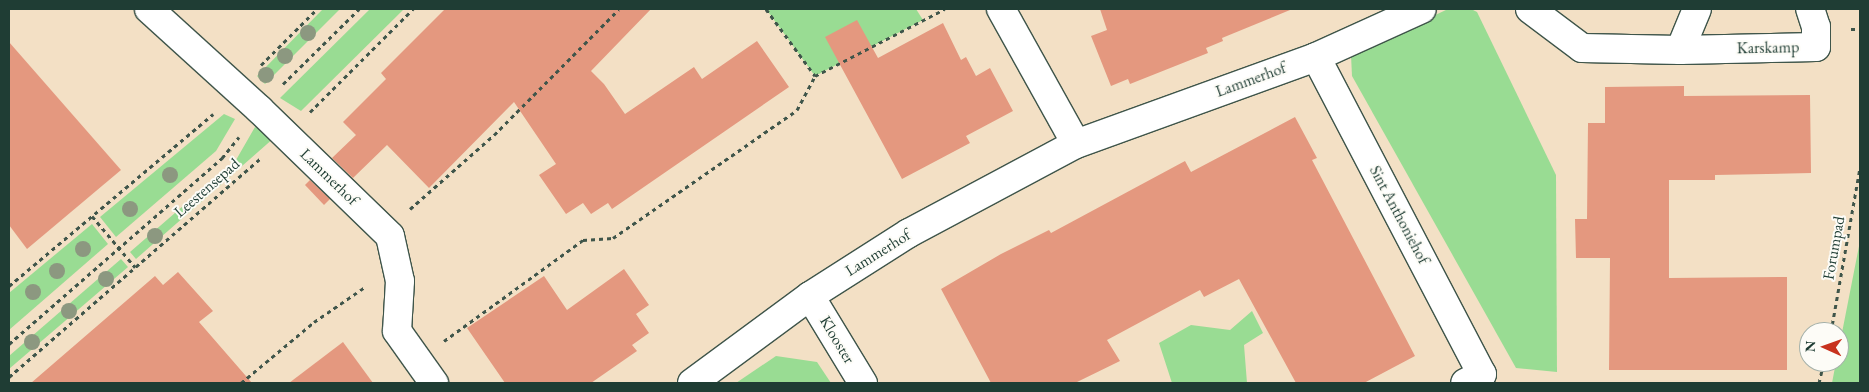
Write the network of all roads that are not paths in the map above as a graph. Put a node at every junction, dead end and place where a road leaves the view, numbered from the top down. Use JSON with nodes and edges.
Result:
{"nodes":[{"id":1,"x":149,"y":9,"type":"edge"},
{"id":2,"x":1001,"y":9,"type":"edge"},
{"id":3,"x":1422,"y":9,"type":"edge"},
{"id":4,"x":1530,"y":9,"type":"edge"},
{"id":5,"x":1697,"y":9,"type":"edge"},
{"id":6,"x":1810,"y":9,"type":"edge"},
{"id":7,"x":1680,"y":50,"type":"junction"},
{"id":8,"x":1316,"y":57,"type":"junction"},
{"id":9,"x":1076,"y":144,"type":"junction"},
{"id":10,"x":810,"y":296,"type":"junction"},
{"id":11,"x":1479,"y":380,"type":"edge"},
{"id":12,"x":434,"y":383,"type":"edge"},
{"id":13,"x":692,"y":383,"type":"edge"},
{"id":14,"x":863,"y":383,"type":"edge"}],
"edges":[{"from":1,"to":12,"type":"street","name":"Lammerhof"},
{"from":2,"to":9,"type":"street"},
{"from":3,"to":8,"type":"street","name":"Lammerhof"},
{"from":4,"to":7,"type":"street","name":"Karskamp"},
{"from":5,"to":7,"type":"street"},
{"from":6,"to":7,"type":"street","name":"Karskamp"},
{"from":8,"to":9,"type":"street","name":"Lammerhof"},
{"from":8,"to":11,"type":"street","name":"Sint Anthoniehof"},
{"from":9,"to":10,"type":"street","name":"Lammerhof"},
{"from":10,"to":13,"type":"street","name":"Lammerhof"},
{"from":10,"to":14,"type":"street","name":"Klooster"}]}
